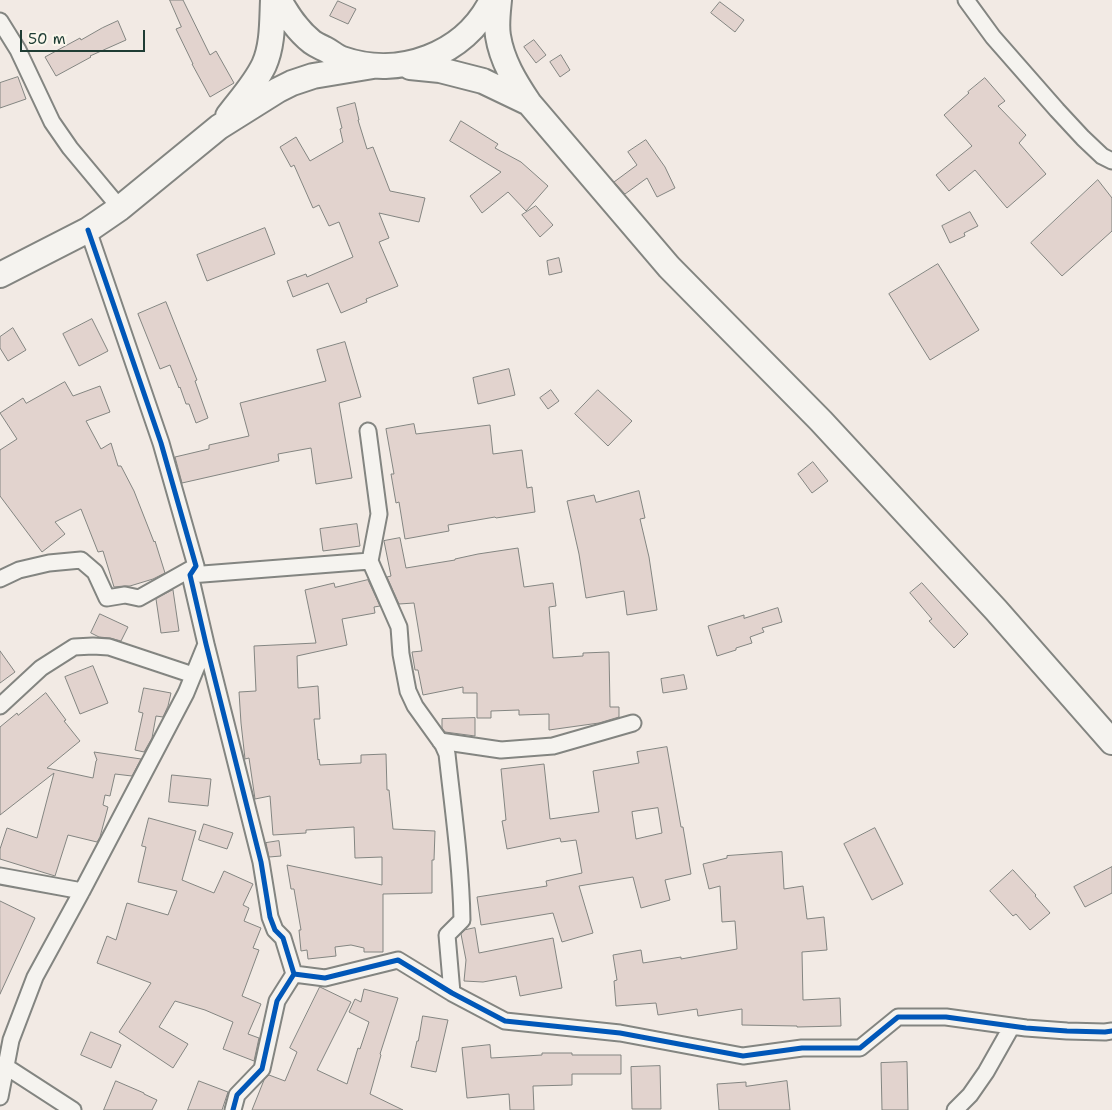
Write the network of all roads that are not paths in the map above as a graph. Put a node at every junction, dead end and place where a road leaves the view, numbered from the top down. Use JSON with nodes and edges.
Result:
{"nodes":[{"id":1,"x":273,"y":0,"type":"edge"},
{"id":2,"x":279,"y":0,"type":"edge"},
{"id":3,"x":492,"y":0,"type":"edge"},
{"id":4,"x":499,"y":0,"type":"edge"},
{"id":5,"x":966,"y":0,"type":"edge"},
{"id":6,"x":0,"y":21,"type":"edge"},
{"id":7,"x":373,"y":66,"type":"junction"},
{"id":8,"x":401,"y":66,"type":"junction"},
{"id":9,"x":529,"y":104,"type":"junction"},
{"id":10,"x":219,"y":127,"type":"junction"},
{"id":11,"x":1112,"y":161,"type":"edge"},
{"id":12,"x":120,"y":208,"type":"junction"},
{"id":13,"x":88,"y":230,"type":"junction"},
{"id":14,"x":0,"y":275,"type":"edge"},
{"id":15,"x":368,"y":431,"type":"dead end"},
{"id":16,"x":370,"y":561,"type":"junction"},
{"id":17,"x":193,"y":570,"type":"junction"},
{"id":18,"x":0,"y":579,"type":"edge"},
{"id":19,"x":206,"y":644,"type":"junction"},
{"id":20,"x":193,"y":676,"type":"junction"},
{"id":21,"x":0,"y":706,"type":"edge"},
{"id":22,"x":633,"y":723,"type":"dead end"},
{"id":23,"x":440,"y":741,"type":"junction"},
{"id":24,"x":1112,"y":742,"type":"edge"},
{"id":25,"x":0,"y":876,"type":"edge"},
{"id":26,"x":82,"y":891,"type":"junction"},
{"id":27,"x":294,"y":974,"type":"junction"},
{"id":28,"x":452,"y":993,"type":"junction"},
{"id":29,"x":1012,"y":1026,"type":"junction"},
{"id":30,"x":1112,"y":1031,"type":"edge"},
{"id":31,"x":6,"y":1038,"type":"edge"},
{"id":32,"x":5,"y":1066,"type":"junction"},
{"id":33,"x":0,"y":1097,"type":"edge"},
{"id":34,"x":73,"y":1110,"type":"edge"},
{"id":35,"x":233,"y":1110,"type":"edge"},
{"id":36,"x":955,"y":1110,"type":"edge"}],
"edges":[{"from":1,"to":10,"type":"main road"},
{"from":2,"to":7,"type":"main road"},
{"from":3,"to":8,"type":"main road"},
{"from":4,"to":9,"type":"main road"},
{"from":5,"to":11,"type":"street"},
{"from":6,"to":12,"type":"street"},
{"from":7,"to":8,"type":"main road"},
{"from":7,"to":10,"type":"main road"},
{"from":8,"to":9,"type":"main road"},
{"from":9,"to":24,"type":"main road"},
{"from":10,"to":12,"type":"main road"},
{"from":12,"to":13,"type":"main road"},
{"from":13,"to":14,"type":"main road"},
{"from":13,"to":17,"type":"street"},
{"from":15,"to":16,"type":"street"},
{"from":16,"to":17,"type":"street"},
{"from":16,"to":23,"type":"street"},
{"from":17,"to":18,"type":"street"},
{"from":17,"to":19,"type":"street"},
{"from":19,"to":20,"type":"street"},
{"from":19,"to":27,"type":"street"},
{"from":20,"to":21,"type":"street"},
{"from":20,"to":26,"type":"street"},
{"from":22,"to":23,"type":"street"},
{"from":23,"to":28,"type":"street"},
{"from":25,"to":26,"type":"street"},
{"from":26,"to":31,"type":"street"},
{"from":27,"to":28,"type":"street"},
{"from":27,"to":35,"type":"street"},
{"from":28,"to":29,"type":"street"},
{"from":29,"to":30,"type":"street"},
{"from":29,"to":36,"type":"street"},
{"from":31,"to":32,"type":"street"},
{"from":32,"to":33,"type":"street"},
{"from":32,"to":34,"type":"street"}]}
